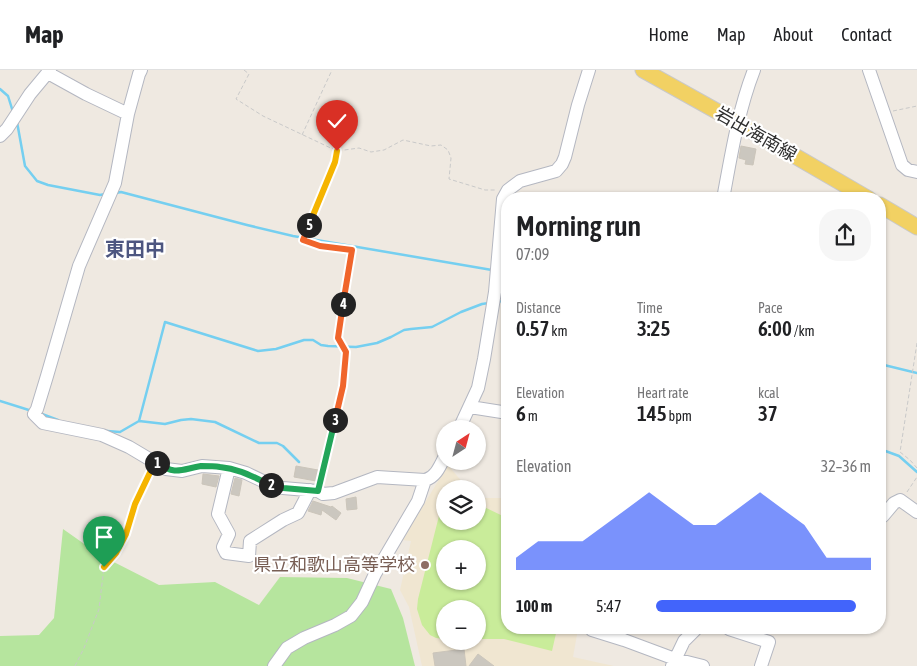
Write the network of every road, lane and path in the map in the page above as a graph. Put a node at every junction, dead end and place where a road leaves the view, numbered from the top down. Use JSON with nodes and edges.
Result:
{"nodes":[{"id":1,"x":141,"y":70,"type":"edge"},
{"id":2,"x":244,"y":70,"type":"edge"},
{"id":3,"x":332,"y":70,"type":"edge"},
{"id":4,"x":589,"y":70,"type":"edge"},
{"id":5,"x":642,"y":70,"type":"edge"},
{"id":6,"x":754,"y":70,"type":"edge"},
{"id":7,"x":869,"y":70,"type":"edge"},
{"id":8,"x":49,"y":71,"type":"edge"},
{"id":9,"x":917,"y":106,"type":"edge"},
{"id":10,"x":883,"y":113,"type":"junction"},
{"id":11,"x":128,"y":114,"type":"junction"},
{"id":12,"x":738,"y":123,"type":"junction"},
{"id":13,"x":302,"y":135,"type":"junction"},
{"id":14,"x":0,"y":136,"type":"edge"},
{"id":15,"x":337,"y":151,"type":"junction"},
{"id":16,"x":917,"y":172,"type":"edge"},
{"id":17,"x":508,"y":190,"type":"joint"},
{"id":18,"x":723,"y":192,"type":"edge"},
{"id":19,"x":857,"y":192,"type":"edge"},
{"id":20,"x":886,"y":209,"type":"edge"},
{"id":21,"x":501,"y":222,"type":"edge"},
{"id":22,"x":917,"y":227,"type":"edge"},
{"id":23,"x":917,"y":343,"type":"edge"},
{"id":24,"x":470,"y":407,"type":"junction"},
{"id":25,"x":501,"y":412,"type":"edge"},
{"id":26,"x":464,"y":420,"type":"edge"},
{"id":27,"x":155,"y":462,"type":"junction"},
{"id":28,"x":229,"y":468,"type":"junction"},
{"id":29,"x":917,"y":468,"type":"edge"},
{"id":30,"x":438,"y":470,"type":"edge"},
{"id":31,"x":917,"y":477,"type":"edge"},
{"id":32,"x":425,"y":480,"type":"junction"},
{"id":33,"x":314,"y":491,"type":"junction"},
{"id":34,"x":900,"y":500,"type":"junction"},
{"id":35,"x":886,"y":512,"type":"edge"},
{"id":36,"x":917,"y":512,"type":"edge"},
{"id":37,"x":605,"y":634,"type":"edge"},
{"id":38,"x":690,"y":634,"type":"edge"},
{"id":39,"x":744,"y":634,"type":"edge"},
{"id":40,"x":673,"y":663,"type":"edge"},
{"id":41,"x":75,"y":666,"type":"edge"},
{"id":42,"x":274,"y":666,"type":"edge"},
{"id":43,"x":703,"y":666,"type":"edge"},
{"id":44,"x":761,"y":666,"type":"edge"}],
"edges":[{"from":1,"to":11,"type":"street"},
{"from":2,"to":13,"type":"path"},
{"from":3,"to":13,"type":"path"},
{"from":4,"to":17,"type":"street"},
{"from":5,"to":12,"type":"main road","name":"岩出海南線"},
{"from":6,"to":12,"type":"street"},
{"from":7,"to":10,"type":"street"},
{"from":8,"to":11,"type":"street"},
{"from":8,"to":14,"type":"street"},
{"from":9,"to":10,"type":"path"},
{"from":10,"to":16,"type":"street"},
{"from":11,"to":27,"type":"street"},
{"from":12,"to":18,"type":"street"},
{"from":12,"to":19,"type":"main road","name":"岩出海南線"},
{"from":13,"to":15,"type":"path"},
{"from":15,"to":17,"type":"path"},
{"from":15,"to":33,"type":"path"},
{"from":20,"to":22,"type":"main road"},
{"from":21,"to":24,"type":"street"},
{"from":23,"to":29,"type":"path"},
{"from":24,"to":25,"type":"street"},
{"from":24,"to":26,"type":"street"},
{"from":27,"to":28,"type":"street"},
{"from":27,"to":41,"type":"path"},
{"from":28,"to":33,"type":"street"},
{"from":28,"to":33,"type":"street"},
{"from":30,"to":32,"type":"street"},
{"from":31,"to":34,"type":"path"},
{"from":32,"to":33,"type":"street"},
{"from":32,"to":42,"type":"street"},
{"from":34,"to":35,"type":"street"},
{"from":34,"to":36,"type":"street"},
{"from":37,"to":40,"type":"street"},
{"from":38,"to":40,"type":"street"},
{"from":39,"to":44,"type":"street"},
{"from":40,"to":43,"type":"street"}]}
